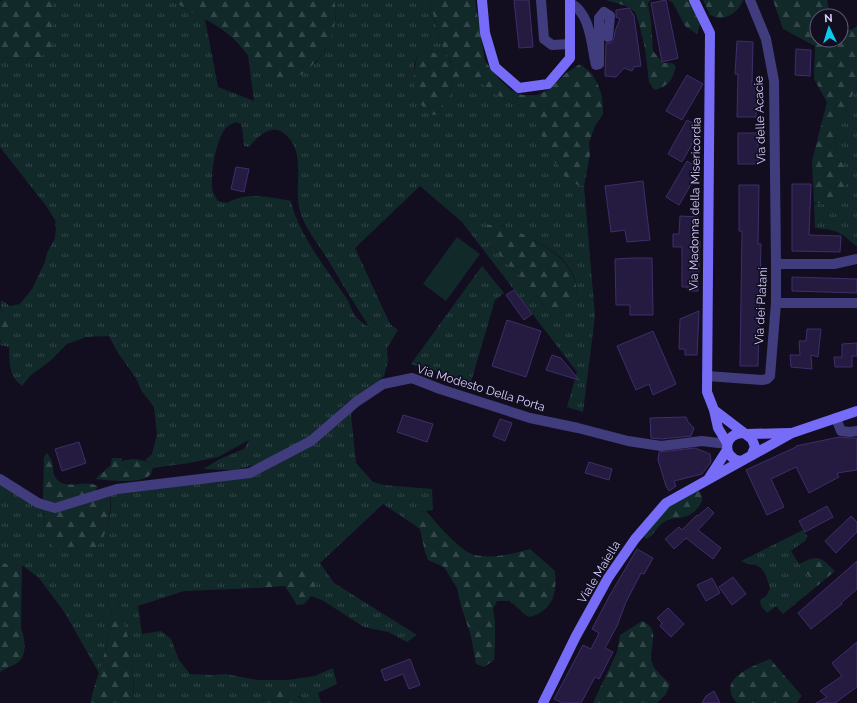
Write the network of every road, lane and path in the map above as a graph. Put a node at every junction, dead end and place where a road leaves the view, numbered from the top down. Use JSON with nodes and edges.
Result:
{"nodes":[{"id":1,"x":482,"y":0,"type":"edge"},
{"id":2,"x":540,"y":0,"type":"edge"},
{"id":3,"x":694,"y":0,"type":"edge"},
{"id":4,"x":750,"y":0,"type":"edge"},
{"id":5,"x":570,"y":2,"type":"edge"},
{"id":6,"x":608,"y":37,"type":"dead end"},
{"id":7,"x":570,"y":44,"type":"junction"},
{"id":8,"x":775,"y":172,"type":"joint"},
{"id":9,"x":857,"y":258,"type":"edge"},
{"id":10,"x":776,"y":264,"type":"junction"},
{"id":11,"x":776,"y":303,"type":"junction"},
{"id":12,"x":857,"y":303,"type":"edge"},
{"id":13,"x":707,"y":376,"type":"junction"},
{"id":14,"x":714,"y":410,"type":"junction"},
{"id":15,"x":857,"y":412,"type":"edge"},
{"id":16,"x":836,"y":418,"type":"junction"},
{"id":17,"x":857,"y":430,"type":"edge"},
{"id":18,"x":745,"y":433,"type":"junction"},
{"id":19,"x":792,"y":433,"type":"junction"},
{"id":20,"x":727,"y":446,"type":"junction"},
{"id":21,"x":752,"y":454,"type":"junction"},
{"id":22,"x":740,"y":461,"type":"junction"},
{"id":23,"x":0,"y":479,"type":"edge"},
{"id":24,"x":708,"y":480,"type":"junction"},
{"id":25,"x":543,"y":703,"type":"edge"}],
"edges":[{"from":1,"to":7,"type":"main road"},
{"from":2,"to":7,"type":"street"},
{"from":3,"to":13,"type":"main road","name":"Via Madonna della Misericordia"},
{"from":4,"to":8,"type":"street","name":"Via delle Acacie"},
{"from":5,"to":6,"type":"street"},
{"from":5,"to":7,"type":"main road"},
{"from":8,"to":10,"type":"street","name":"Via dei Platani"},
{"from":9,"to":10,"type":"street"},
{"from":10,"to":11,"type":"street","name":"Via dei Platani"},
{"from":11,"to":12,"type":"street"},
{"from":11,"to":13,"type":"street","name":"Via dei Platani"},
{"from":13,"to":14,"type":"main road","name":"Via Madonna della Misericordia"},
{"from":14,"to":18,"type":"main road"},
{"from":14,"to":20,"type":"main road","name":"Via Madonna della Misericordia"},
{"from":15,"to":16,"type":"main road"},
{"from":16,"to":17,"type":"street"},
{"from":16,"to":19,"type":"main road"},
{"from":18,"to":19,"type":"main road"},
{"from":18,"to":20,"type":"main road"},
{"from":18,"to":21,"type":"main road"},
{"from":19,"to":21,"type":"main road"},
{"from":20,"to":22,"type":"main road"},
{"from":20,"to":23,"type":"street","name":"Via Modesto Della Porta"},
{"from":20,"to":24,"type":"main road"},
{"from":21,"to":22,"type":"main road"},
{"from":22,"to":24,"type":"main road","name":"Viale Maiella"},
{"from":24,"to":25,"type":"main road","name":"Viale Maiella"}]}
